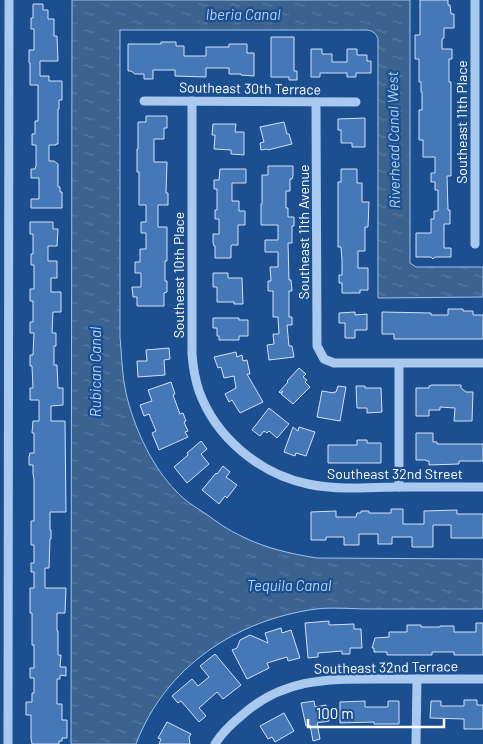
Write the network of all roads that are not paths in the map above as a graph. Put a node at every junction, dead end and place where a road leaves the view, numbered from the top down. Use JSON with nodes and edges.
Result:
{"nodes":[{"id":1,"x":9,"y":0,"type":"edge"},
{"id":2,"x":475,"y":0,"type":"edge"},
{"id":3,"x":4,"y":61,"type":"edge"},
{"id":4,"x":479,"y":77,"type":"edge"},
{"id":5,"x":144,"y":101,"type":"dead end"},
{"id":6,"x":192,"y":101,"type":"junction"},
{"id":7,"x":316,"y":102,"type":"junction"},
{"id":8,"x":356,"y":102,"type":"dead end"},
{"id":9,"x":4,"y":185,"type":"edge"},
{"id":10,"x":479,"y":201,"type":"edge"},
{"id":11,"x":475,"y":244,"type":"dead end"},
{"id":12,"x":4,"y":310,"type":"edge"},
{"id":13,"x":483,"y":363,"type":"edge"},
{"id":14,"x":399,"y":364,"type":"junction"},
{"id":15,"x":4,"y":436,"type":"edge"},
{"id":16,"x":230,"y":440,"type":"joint"},
{"id":17,"x":399,"y":487,"type":"junction"},
{"id":18,"x":483,"y":487,"type":"edge"},
{"id":19,"x":4,"y":560,"type":"edge"},
{"id":20,"x":416,"y":679,"type":"junction"},
{"id":21,"x":483,"y":679,"type":"edge"},
{"id":22,"x":4,"y":685,"type":"edge"},
{"id":23,"x":217,"y":742,"type":"edge"},
{"id":24,"x":8,"y":744,"type":"edge"},
{"id":25,"x":416,"y":744,"type":"edge"}],
"edges":[{"from":1,"to":3,"type":"street"},
{"from":2,"to":4,"type":"street","name":"Southeast 11th Place"},
{"from":3,"to":9,"type":"street"},
{"from":4,"to":10,"type":"street","name":"Southeast 11th Place"},
{"from":5,"to":6,"type":"street","name":"Southeast 30th Terrace"},
{"from":6,"to":7,"type":"street","name":"Southeast 30th Terrace"},
{"from":6,"to":16,"type":"street","name":"Southeast 10th Place"},
{"from":7,"to":8,"type":"street","name":"Southeast 30th Terrace"},
{"from":7,"to":14,"type":"street","name":"Southeast 11th Avenue"},
{"from":9,"to":12,"type":"street"},
{"from":10,"to":11,"type":"street","name":"Southeast 11th Place"},
{"from":12,"to":15,"type":"street"},
{"from":13,"to":14,"type":"street"},
{"from":14,"to":17,"type":"street"},
{"from":15,"to":19,"type":"street"},
{"from":16,"to":17,"type":"street","name":"Southeast 32nd Street"},
{"from":17,"to":18,"type":"street","name":"Southeast 32nd Street"},
{"from":19,"to":22,"type":"street"},
{"from":20,"to":21,"type":"street","name":"Southeast 32nd Terrace"},
{"from":20,"to":23,"type":"street","name":"Southeast 32nd Terrace"},
{"from":20,"to":25,"type":"street"},
{"from":22,"to":24,"type":"street"}]}
